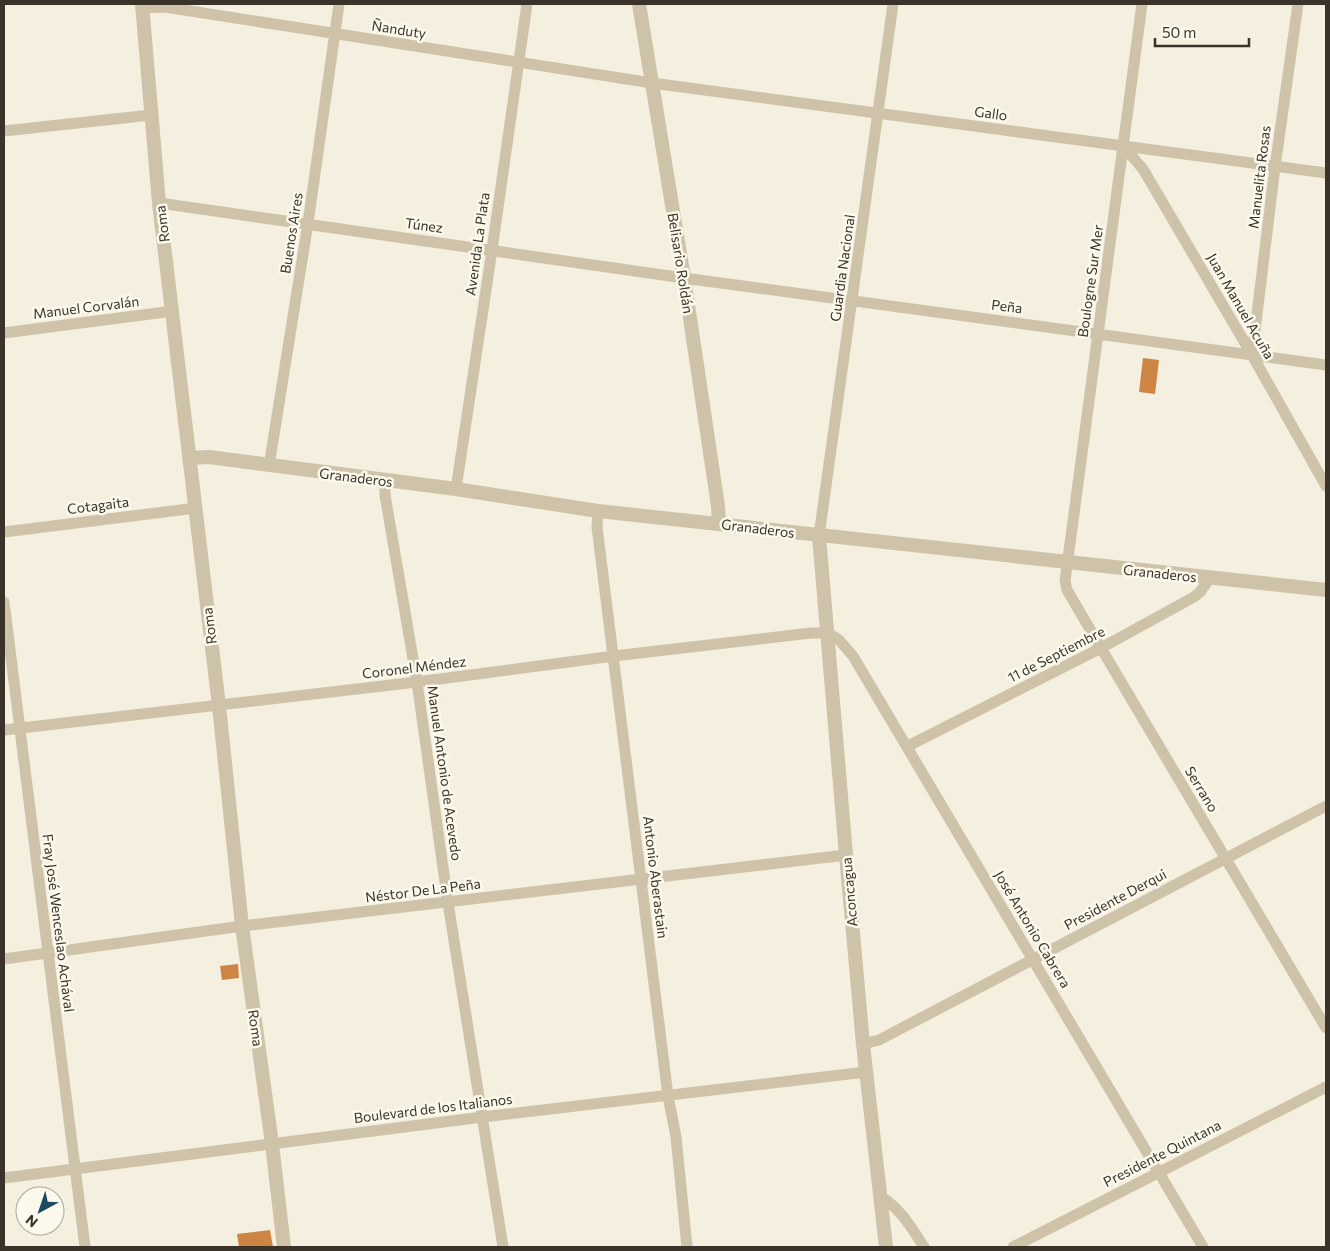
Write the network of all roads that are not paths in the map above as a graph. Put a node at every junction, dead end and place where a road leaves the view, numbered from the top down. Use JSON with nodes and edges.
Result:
{"nodes":[{"id":1,"x":339,"y":4,"type":"edge"},
{"id":2,"x":526,"y":4,"type":"edge"},
{"id":3,"x":639,"y":4,"type":"edge"},
{"id":4,"x":893,"y":4,"type":"edge"},
{"id":5,"x":1142,"y":4,"type":"edge"},
{"id":6,"x":1298,"y":4,"type":"edge"},
{"id":7,"x":142,"y":6,"type":"edge"},
{"id":8,"x":335,"y":34,"type":"junction"},
{"id":9,"x":518,"y":62,"type":"junction"},
{"id":10,"x":652,"y":83,"type":"junction"},
{"id":11,"x":878,"y":113,"type":"junction"},
{"id":12,"x":151,"y":115,"type":"junction"},
{"id":13,"x":4,"y":131,"type":"edge"},
{"id":14,"x":1123,"y":146,"type":"junction"},
{"id":15,"x":1275,"y":167,"type":"junction"},
{"id":16,"x":1326,"y":173,"type":"edge"},
{"id":17,"x":159,"y":203,"type":"junction"},
{"id":18,"x":308,"y":223,"type":"junction"},
{"id":19,"x":492,"y":250,"type":"junction"},
{"id":20,"x":684,"y":278,"type":"junction"},
{"id":21,"x":852,"y":301,"type":"junction"},
{"id":22,"x":173,"y":311,"type":"junction"},
{"id":23,"x":4,"y":333,"type":"edge"},
{"id":24,"x":1098,"y":333,"type":"junction"},
{"id":25,"x":1252,"y":355,"type":"junction"},
{"id":26,"x":1326,"y":365,"type":"edge"},
{"id":27,"x":190,"y":458,"type":"junction"},
{"id":28,"x":269,"y":466,"type":"junction"},
{"id":29,"x":385,"y":480,"type":"junction"},
{"id":30,"x":1326,"y":486,"type":"edge"},
{"id":31,"x":456,"y":489,"type":"junction"},
{"id":32,"x":196,"y":508,"type":"junction"},
{"id":33,"x":598,"y":510,"type":"junction"},
{"id":34,"x":719,"y":524,"type":"junction"},
{"id":35,"x":4,"y":532,"type":"edge"},
{"id":36,"x":819,"y":536,"type":"junction"},
{"id":37,"x":1067,"y":562,"type":"junction"},
{"id":38,"x":1210,"y":578,"type":"junction"},
{"id":39,"x":1326,"y":590,"type":"edge"},
{"id":40,"x":4,"y":602,"type":"edge"},
{"id":41,"x":828,"y":633,"type":"junction"},
{"id":42,"x":1101,"y":648,"type":"junction"},
{"id":43,"x":614,"y":656,"type":"junction"},
{"id":44,"x":416,"y":682,"type":"junction"},
{"id":45,"x":219,"y":706,"type":"junction"},
{"id":46,"x":20,"y":728,"type":"junction"},
{"id":47,"x":4,"y":730,"type":"edge"},
{"id":48,"x":908,"y":746,"type":"junction"},
{"id":49,"x":1326,"y":806,"type":"edge"},
{"id":50,"x":846,"y":855,"type":"junction"},
{"id":51,"x":1225,"y":858,"type":"junction"},
{"id":52,"x":642,"y":879,"type":"junction"},
{"id":53,"x":448,"y":903,"type":"junction"},
{"id":54,"x":242,"y":926,"type":"junction"},
{"id":55,"x":47,"y":953,"type":"junction"},
{"id":56,"x":4,"y":958,"type":"edge"},
{"id":57,"x":1033,"y":959,"type":"junction"},
{"id":58,"x":1326,"y":1028,"type":"edge"},
{"id":59,"x":863,"y":1044,"type":"junction"},
{"id":60,"x":866,"y":1072,"type":"junction"},
{"id":61,"x":1326,"y":1087,"type":"edge"},
{"id":62,"x":668,"y":1096,"type":"junction"},
{"id":63,"x":484,"y":1117,"type":"junction"},
{"id":64,"x":272,"y":1144,"type":"junction"},
{"id":65,"x":75,"y":1169,"type":"junction"},
{"id":66,"x":1158,"y":1172,"type":"junction"},
{"id":67,"x":4,"y":1178,"type":"edge"},
{"id":68,"x":880,"y":1196,"type":"junction"},
{"id":69,"x":85,"y":1247,"type":"edge"},
{"id":70,"x":284,"y":1247,"type":"edge"},
{"id":71,"x":503,"y":1247,"type":"edge"},
{"id":72,"x":687,"y":1247,"type":"edge"},
{"id":73,"x":886,"y":1247,"type":"edge"},
{"id":74,"x":924,"y":1247,"type":"edge"},
{"id":75,"x":1013,"y":1247,"type":"edge"},
{"id":76,"x":1203,"y":1247,"type":"edge"}],
"edges":[{"from":1,"to":8,"type":"street","name":"Buenos Aires"},
{"from":2,"to":9,"type":"street","name":"Avenida La Plata"},
{"from":3,"to":10,"type":"street","name":"Belisario Roldán"},
{"from":4,"to":11,"type":"street","name":"Guardia Nacional"},
{"from":5,"to":14,"type":"street","name":"Boulogne Sur Mer"},
{"from":6,"to":15,"type":"street","name":"Manuelita Rosas"},
{"from":7,"to":8,"type":"street","name":"Ñanduty"},
{"from":7,"to":12,"type":"street","name":"Roma"},
{"from":8,"to":9,"type":"street","name":"Ñanduty"},
{"from":8,"to":18,"type":"street","name":"Buenos Aires"},
{"from":9,"to":10,"type":"street","name":"Ñanduty"},
{"from":9,"to":19,"type":"street","name":"Avenida La Plata"},
{"from":10,"to":11,"type":"street","name":"Gallo"},
{"from":10,"to":20,"type":"street","name":"Belisario Roldán"},
{"from":11,"to":14,"type":"street","name":"Gallo"},
{"from":11,"to":21,"type":"street","name":"Guardia Nacional"},
{"from":12,"to":13,"type":"street"},
{"from":12,"to":17,"type":"street","name":"Roma"},
{"from":14,"to":15,"type":"street","name":"Gallo"},
{"from":14,"to":24,"type":"street","name":"Boulogne Sur Mer"},
{"from":14,"to":25,"type":"street","name":"Juan Manuel Acuña"},
{"from":15,"to":16,"type":"street","name":"Gallo"},
{"from":15,"to":25,"type":"street","name":"Manuelita Rosas"},
{"from":17,"to":18,"type":"street","name":"Túnez"},
{"from":17,"to":22,"type":"street","name":"Roma"},
{"from":18,"to":19,"type":"street","name":"Túnez"},
{"from":18,"to":28,"type":"street","name":"Buenos Aires"},
{"from":19,"to":20,"type":"street","name":"Túnez"},
{"from":19,"to":31,"type":"street","name":"Avenida La Plata"},
{"from":20,"to":21,"type":"street","name":"Peña"},
{"from":20,"to":34,"type":"street","name":"Belisario Roldán"},
{"from":21,"to":24,"type":"street","name":"Peña"},
{"from":21,"to":36,"type":"street","name":"Guardia Nacional"},
{"from":22,"to":23,"type":"street","name":"Manuel Corvalán"},
{"from":22,"to":27,"type":"street","name":"Roma"},
{"from":24,"to":25,"type":"street","name":"Peña"},
{"from":24,"to":37,"type":"street","name":"Boulogne Sur Mer"},
{"from":25,"to":26,"type":"street","name":"Peña"},
{"from":25,"to":30,"type":"street","name":"Juan Manuel Acuña"},
{"from":27,"to":28,"type":"street","name":"Granaderos"},
{"from":27,"to":32,"type":"street","name":"Roma"},
{"from":28,"to":29,"type":"street","name":"Granaderos"},
{"from":29,"to":31,"type":"street","name":"Granaderos"},
{"from":29,"to":44,"type":"street","name":"Manuel Antonio de Acevedo"},
{"from":31,"to":33,"type":"street","name":"Granaderos"},
{"from":32,"to":35,"type":"street","name":"Cotagaita"},
{"from":32,"to":45,"type":"street","name":"Roma"},
{"from":33,"to":34,"type":"street","name":"Granaderos"},
{"from":33,"to":43,"type":"street","name":"Antonio Aberastain"},
{"from":34,"to":36,"type":"street","name":"Granaderos"},
{"from":36,"to":37,"type":"street","name":"Granaderos"},
{"from":36,"to":41,"type":"street","name":"Aconcagua"},
{"from":37,"to":38,"type":"street","name":"Granaderos"},
{"from":37,"to":42,"type":"street","name":"Serrano"},
{"from":38,"to":39,"type":"street","name":"Granaderos"},
{"from":38,"to":42,"type":"street","name":"11 de Septiembre"},
{"from":40,"to":46,"type":"street","name":"Fray José Wenceslao Achával"},
{"from":41,"to":43,"type":"street","name":"Coronel Méndez"},
{"from":41,"to":48,"type":"street","name":"José Antonio Cabrera"},
{"from":41,"to":50,"type":"street","name":"Aconcagua"},
{"from":42,"to":48,"type":"street","name":"11 de Septiembre"},
{"from":42,"to":51,"type":"street","name":"Serrano"},
{"from":43,"to":44,"type":"street","name":"Coronel Méndez"},
{"from":43,"to":52,"type":"street","name":"Antonio Aberastain"},
{"from":44,"to":45,"type":"street","name":"Coronel Méndez"},
{"from":44,"to":53,"type":"street","name":"Manuel Antonio de Acevedo"},
{"from":45,"to":46,"type":"street","name":"Coronel Méndez"},
{"from":45,"to":54,"type":"street","name":"Roma"},
{"from":46,"to":47,"type":"street","name":"Coronel Méndez"},
{"from":46,"to":55,"type":"street","name":"Fray José Wenceslao Achával"},
{"from":48,"to":57,"type":"street","name":"José Antonio Cabrera"},
{"from":49,"to":51,"type":"street","name":"Presidente Derqui"},
{"from":50,"to":52,"type":"street","name":"Néstor De La Peña"},
{"from":50,"to":59,"type":"street","name":"Aconcagua"},
{"from":51,"to":57,"type":"street","name":"Presidente Derqui"},
{"from":51,"to":58,"type":"street","name":"Serrano"},
{"from":52,"to":53,"type":"street","name":"Néstor De La Peña"},
{"from":52,"to":62,"type":"street","name":"Antonio Aberastain"},
{"from":53,"to":54,"type":"street","name":"Néstor De La Peña"},
{"from":53,"to":63,"type":"street","name":"Manuel Antonio de Acevedo"},
{"from":54,"to":55,"type":"street","name":"Néstor De La Peña"},
{"from":54,"to":64,"type":"street","name":"Roma"},
{"from":55,"to":56,"type":"street","name":"Néstor De La Peña"},
{"from":55,"to":65,"type":"street","name":"Fray José Wenceslao Achával"},
{"from":57,"to":59,"type":"street","name":"Presidente Derqui"},
{"from":57,"to":66,"type":"street","name":"José Antonio Cabrera"},
{"from":59,"to":60,"type":"street","name":"Aconcagua"},
{"from":60,"to":62,"type":"street","name":"Boulevard de los Italianos"},
{"from":60,"to":68,"type":"street","name":"Aconcagua"},
{"from":61,"to":66,"type":"street","name":"Presidente Quintana"},
{"from":62,"to":63,"type":"street","name":"Boulevard de los Italianos"},
{"from":62,"to":72,"type":"street","name":"Antonio Aberastain"},
{"from":63,"to":64,"type":"street","name":"Boulevard de los Italianos"},
{"from":63,"to":71,"type":"street","name":"Manuel Antonio de Acevedo"},
{"from":64,"to":65,"type":"street","name":"Boulevard de los Italianos"},
{"from":64,"to":70,"type":"street","name":"Roma"},
{"from":65,"to":67,"type":"street","name":"Boulevard de los Italianos"},
{"from":65,"to":69,"type":"street","name":"Fray José Wenceslao Achával"},
{"from":66,"to":75,"type":"street","name":"Presidente Quintana"},
{"from":66,"to":76,"type":"street","name":"José Antonio Cabrera"},
{"from":68,"to":73,"type":"street","name":"Aconcagua"},
{"from":68,"to":74,"type":"street"}]}
